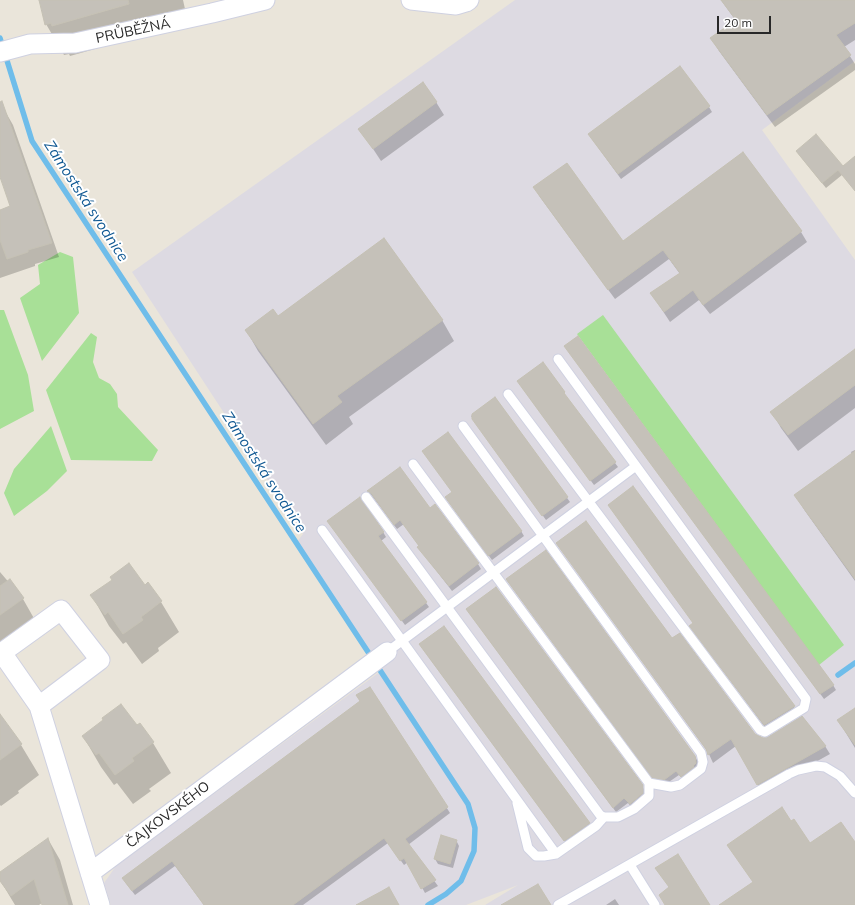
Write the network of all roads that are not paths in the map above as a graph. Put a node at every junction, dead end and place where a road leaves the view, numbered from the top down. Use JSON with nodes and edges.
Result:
{"nodes":[{"id":1,"x":264,"y":0,"type":"edge"},
{"id":2,"x":411,"y":0,"type":"edge"},
{"id":3,"x":469,"y":0,"type":"edge"},
{"id":4,"x":210,"y":7,"type":"edge"},
{"id":5,"x":9,"y":50,"type":"edge"},
{"id":6,"x":558,"y":359,"type":"dead end"},
{"id":7,"x":508,"y":394,"type":"dead end"},
{"id":8,"x":463,"y":426,"type":"dead end"},
{"id":9,"x":413,"y":464,"type":"dead end"},
{"id":10,"x":636,"y":466,"type":"junction"},
{"id":11,"x":366,"y":497,"type":"dead end"},
{"id":12,"x":589,"y":501,"type":"junction"},
{"id":13,"x":322,"y":530,"type":"dead end"},
{"id":14,"x":543,"y":536,"type":"junction"},
{"id":15,"x":494,"y":572,"type":"junction"},
{"id":16,"x":447,"y":607,"type":"junction"},
{"id":17,"x":394,"y":647,"type":"junction"},
{"id":18,"x":0,"y":654,"type":"edge"},
{"id":19,"x":39,"y":706,"type":"junction"},
{"id":20,"x":649,"y":783,"type":"junction"},
{"id":21,"x":855,"y":793,"type":"edge"},
{"id":22,"x":516,"y":799,"type":"junction"},
{"id":23,"x":604,"y":816,"type":"junction"},
{"id":24,"x":556,"y":854,"type":"junction"},
{"id":25,"x":630,"y":865,"type":"junction"},
{"id":26,"x":90,"y":873,"type":"junction"},
{"id":27,"x":100,"y":905,"type":"edge"},
{"id":28,"x":558,"y":905,"type":"edge"},
{"id":29,"x":655,"y":905,"type":"edge"}],
"edges":[{"from":1,"to":4,"type":"street","name":"PRŮBĚŽNÁ"},
{"from":2,"to":3,"type":"street"},
{"from":4,"to":5,"type":"street","name":"PRŮBĚŽNÁ"},
{"from":6,"to":10,"type":"lane"},
{"from":7,"to":12,"type":"lane"},
{"from":8,"to":14,"type":"lane"},
{"from":9,"to":15,"type":"lane"},
{"from":10,"to":12,"type":"lane"},
{"from":10,"to":12,"type":"lane"},
{"from":11,"to":16,"type":"lane"},
{"from":12,"to":14,"type":"lane"},
{"from":13,"to":17,"type":"lane"},
{"from":14,"to":15,"type":"lane"},
{"from":14,"to":20,"type":"lane"},
{"from":15,"to":16,"type":"lane"},
{"from":15,"to":20,"type":"lane"},
{"from":16,"to":17,"type":"lane"},
{"from":16,"to":23,"type":"lane"},
{"from":17,"to":22,"type":"lane"},
{"from":17,"to":26,"type":"street","name":"ČAJKOVSKÉHO"},
{"from":18,"to":19,"type":"street"},
{"from":18,"to":19,"type":"street"},
{"from":19,"to":26,"type":"street"},
{"from":20,"to":23,"type":"lane"},
{"from":21,"to":25,"type":"lane"},
{"from":22,"to":24,"type":"lane"},
{"from":22,"to":24,"type":"lane"},
{"from":23,"to":24,"type":"lane"},
{"from":25,"to":28,"type":"lane"},
{"from":25,"to":29,"type":"lane"},
{"from":26,"to":27,"type":"street"}]}
